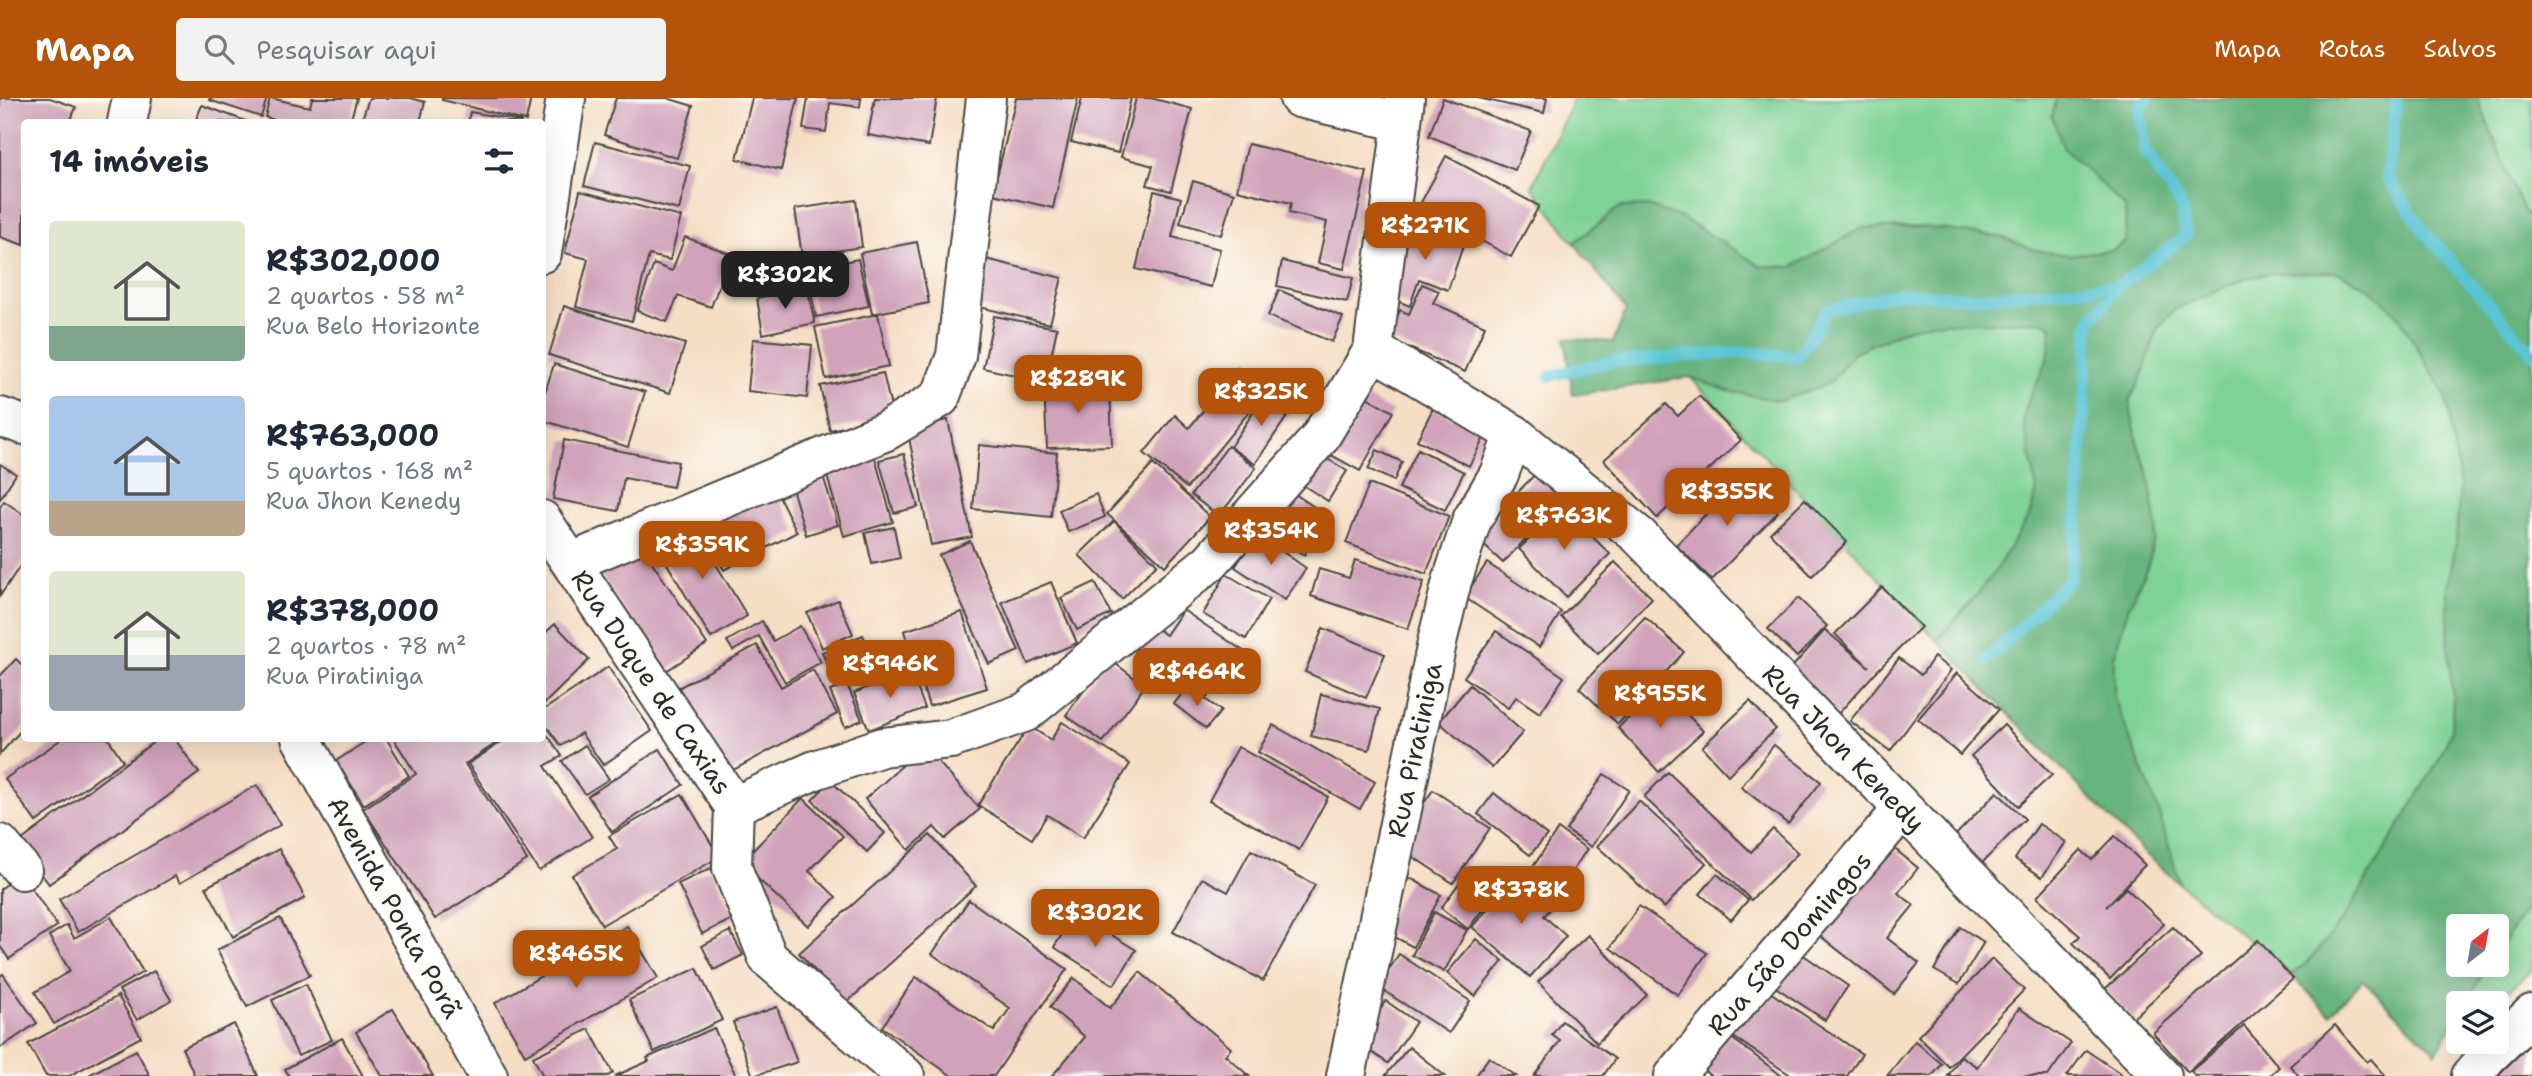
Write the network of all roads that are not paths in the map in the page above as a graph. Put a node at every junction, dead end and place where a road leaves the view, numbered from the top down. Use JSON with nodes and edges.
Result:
{"nodes":[{"id":1,"x":132,"y":98,"type":"edge"},
{"id":2,"x":566,"y":98,"type":"edge"},
{"id":3,"x":986,"y":98,"type":"edge"},
{"id":4,"x":1299,"y":98,"type":"edge"},
{"id":5,"x":1403,"y":110,"type":"edge"},
{"id":6,"x":128,"y":119,"type":"edge"},
{"id":7,"x":546,"y":227,"type":"edge"},
{"id":8,"x":1373,"y":350,"type":"junction"},
{"id":9,"x":1514,"y":434,"type":"junction"},
{"id":10,"x":546,"y":526,"type":"edge"},
{"id":11,"x":572,"y":562,"type":"junction"},
{"id":12,"x":303,"y":742,"type":"edge"},
{"id":13,"x":734,"y":806,"type":"junction"},
{"id":14,"x":1903,"y":809,"type":"junction"},
{"id":15,"x":2532,"y":1014,"type":"edge"},
{"id":16,"x":488,"y":1076,"type":"edge"},
{"id":17,"x":905,"y":1076,"type":"edge"},
{"id":18,"x":1346,"y":1076,"type":"edge"},
{"id":19,"x":1674,"y":1076,"type":"edge"},
{"id":20,"x":2162,"y":1076,"type":"edge"},
{"id":21,"x":2471,"y":1076,"type":"edge"}],
"edges":[{"from":1,"to":6,"type":"street"},
{"from":2,"to":7,"type":"street"},
{"from":3,"to":11,"type":"street"},
{"from":4,"to":5,"type":"street"},
{"from":5,"to":8,"type":"street"},
{"from":8,"to":9,"type":"street","name":"Rua Jhon Kenedy"},
{"from":8,"to":13,"type":"street"},
{"from":9,"to":14,"type":"street","name":"Rua Jhon Kenedy"},
{"from":9,"to":18,"type":"street","name":"Rua Piratiniga"},
{"from":10,"to":11,"type":"street","name":"Rua Duque de Caxias"},
{"from":11,"to":13,"type":"street","name":"Rua Duque de Caxias"},
{"from":12,"to":16,"type":"street","name":"Avenida Ponta Porã"},
{"from":13,"to":17,"type":"street","name":"Rua Duque de Caxias"},
{"from":14,"to":19,"type":"street","name":"Rua São Domingos"},
{"from":14,"to":20,"type":"street","name":"Rua Jhon Kenedy"},
{"from":15,"to":21,"type":"street"}]}
